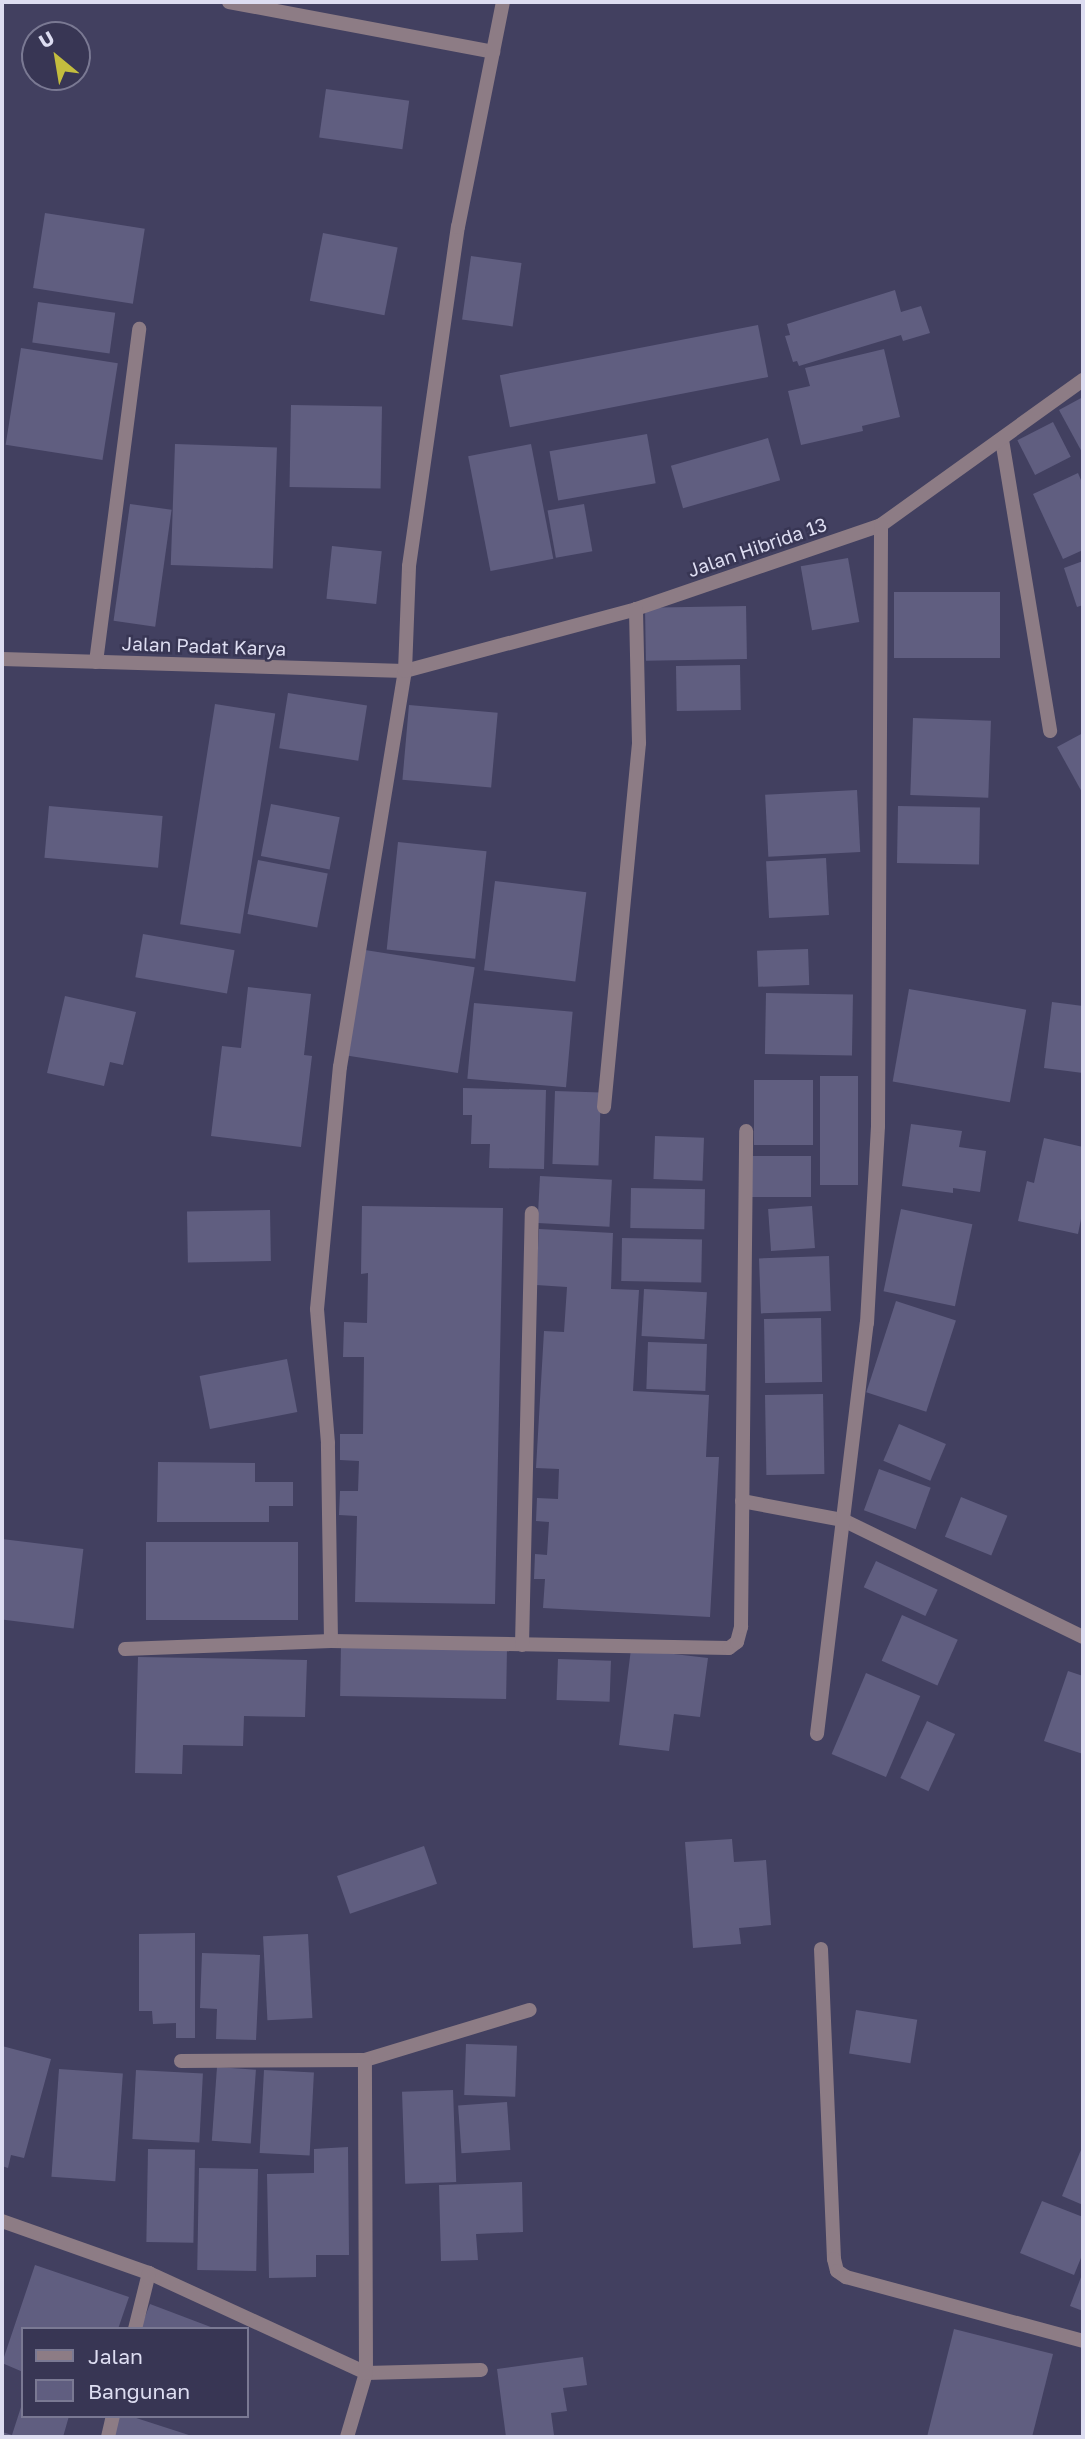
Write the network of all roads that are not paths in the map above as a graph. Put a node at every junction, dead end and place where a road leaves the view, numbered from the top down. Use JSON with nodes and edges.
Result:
{"nodes":[{"id":1,"x":229,"y":2,"type":"edge"},
{"id":2,"x":503,"y":2,"type":"edge"},
{"id":3,"x":493,"y":52,"type":"junction"},
{"id":4,"x":139,"y":329,"type":"dead end"},
{"id":5,"x":1083,"y":380,"type":"edge"},
{"id":6,"x":1002,"y":440,"type":"junction"},
{"id":7,"x":881,"y":525,"type":"junction"},
{"id":8,"x":636,"y":609,"type":"junction"},
{"id":9,"x":2,"y":659,"type":"edge"},
{"id":10,"x":96,"y":662,"type":"junction"},
{"id":11,"x":405,"y":671,"type":"junction"},
{"id":12,"x":1050,"y":731,"type":"dead end"},
{"id":13,"x":604,"y":1107,"type":"dead end"},
{"id":14,"x":746,"y":1131,"type":"dead end"},
{"id":15,"x":532,"y":1213,"type":"dead end"},
{"id":16,"x":742,"y":1501,"type":"junction"},
{"id":17,"x":843,"y":1520,"type":"junction"},
{"id":18,"x":1083,"y":1637,"type":"edge"},
{"id":19,"x":331,"y":1641,"type":"junction"},
{"id":20,"x":523,"y":1645,"type":"junction"},
{"id":21,"x":125,"y":1649,"type":"dead end"},
{"id":22,"x":817,"y":1734,"type":"dead end"},
{"id":23,"x":821,"y":1949,"type":"dead end"},
{"id":24,"x":530,"y":2010,"type":"dead end"},
{"id":25,"x":365,"y":2060,"type":"junction"},
{"id":26,"x":181,"y":2061,"type":"dead end"},
{"id":27,"x":2,"y":2221,"type":"edge"},
{"id":28,"x":149,"y":2273,"type":"junction"},
{"id":29,"x":136,"y":2327,"type":"edge"},
{"id":30,"x":1083,"y":2341,"type":"edge"},
{"id":31,"x":481,"y":2370,"type":"dead end"},
{"id":32,"x":366,"y":2373,"type":"junction"},
{"id":33,"x":113,"y":2418,"type":"edge"},
{"id":34,"x":108,"y":2437,"type":"edge"},
{"id":35,"x":347,"y":2437,"type":"edge"}],
"edges":[{"from":1,"to":3,"type":"street"},
{"from":2,"to":3,"type":"street"},
{"from":3,"to":11,"type":"street"},
{"from":4,"to":10,"type":"street"},
{"from":5,"to":6,"type":"street","name":"Jalan Hibrida 13"},
{"from":6,"to":7,"type":"street","name":"Jalan Hibrida 13"},
{"from":6,"to":12,"type":"street"},
{"from":7,"to":8,"type":"street","name":"Jalan Hibrida 13"},
{"from":7,"to":17,"type":"street"},
{"from":8,"to":11,"type":"street","name":"Jalan Hibrida 13"},
{"from":8,"to":13,"type":"street"},
{"from":9,"to":10,"type":"street","name":"Jalan Padat Karya"},
{"from":10,"to":11,"type":"street","name":"Jalan Padat Karya"},
{"from":11,"to":19,"type":"street"},
{"from":14,"to":16,"type":"street"},
{"from":15,"to":20,"type":"street"},
{"from":16,"to":17,"type":"street"},
{"from":16,"to":20,"type":"street"},
{"from":17,"to":18,"type":"street"},
{"from":17,"to":22,"type":"street"},
{"from":19,"to":20,"type":"street"},
{"from":19,"to":21,"type":"street"},
{"from":23,"to":30,"type":"street"},
{"from":24,"to":25,"type":"street"},
{"from":25,"to":26,"type":"street"},
{"from":25,"to":32,"type":"street"},
{"from":27,"to":28,"type":"street"},
{"from":28,"to":29,"type":"street"},
{"from":28,"to":32,"type":"street"},
{"from":31,"to":32,"type":"street"},
{"from":32,"to":35,"type":"street"},
{"from":33,"to":34,"type":"street"}]}
